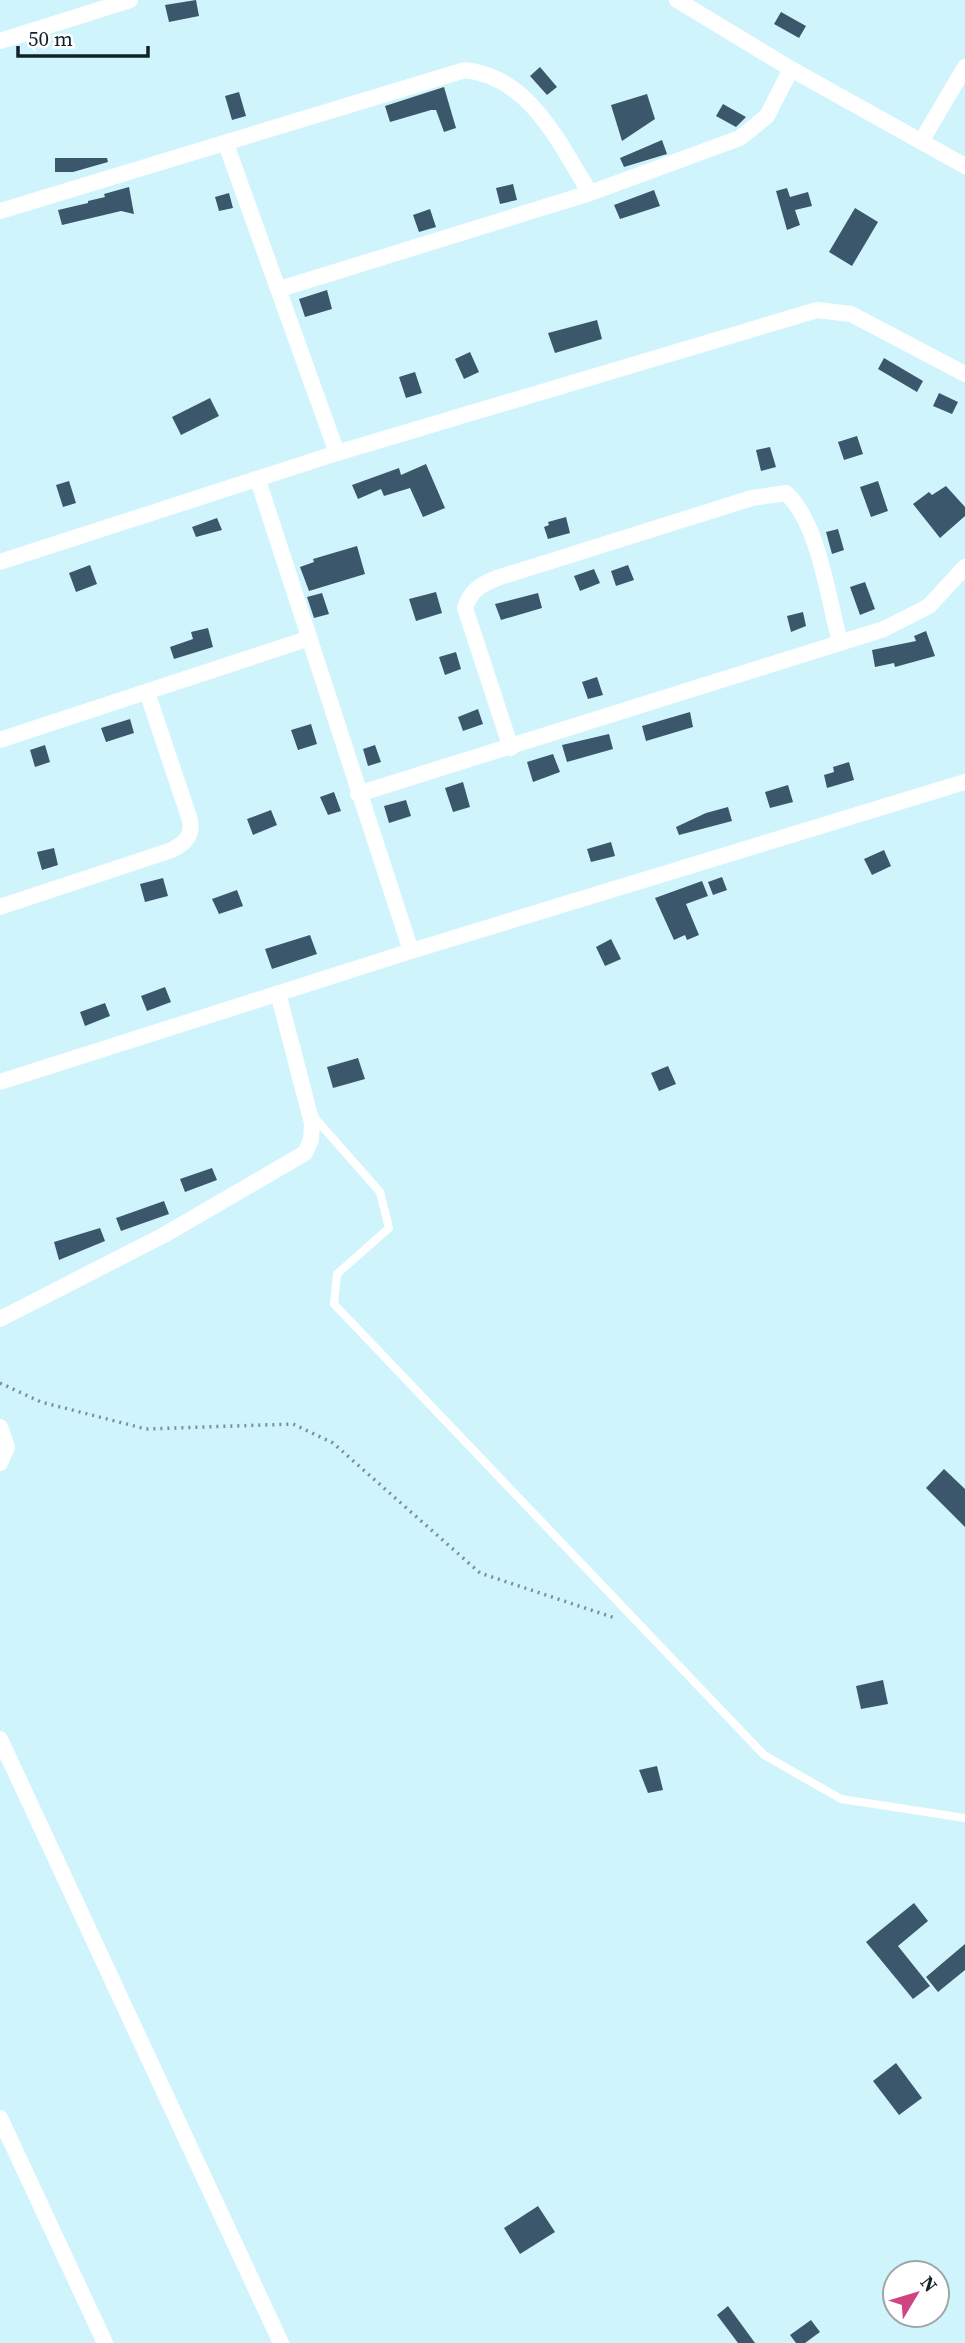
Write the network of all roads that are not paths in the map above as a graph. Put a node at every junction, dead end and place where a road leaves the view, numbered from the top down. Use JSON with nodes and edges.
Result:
{"nodes":[{"id":1,"x":130,"y":0,"type":"edge"},
{"id":2,"x":677,"y":0,"type":"edge"},
{"id":3,"x":0,"y":41,"type":"edge"},
{"id":4,"x":965,"y":67,"type":"edge"},
{"id":5,"x":791,"y":69,"type":"junction"},
{"id":6,"x":922,"y":140,"type":"junction"},
{"id":7,"x":226,"y":144,"type":"junction"},
{"id":8,"x":965,"y":166,"type":"edge"},
{"id":9,"x":590,"y":192,"type":"junction"},
{"id":10,"x":0,"y":211,"type":"edge"},
{"id":11,"x":280,"y":289,"type":"junction"},
{"id":12,"x":965,"y":374,"type":"edge"},
{"id":13,"x":337,"y":453,"type":"junction"},
{"id":14,"x":258,"y":480,"type":"junction"},
{"id":15,"x":0,"y":562,"type":"edge"},
{"id":16,"x":965,"y":567,"type":"edge"},
{"id":17,"x":307,"y":639,"type":"junction"},
{"id":18,"x":840,"y":642,"type":"junction"},
{"id":19,"x":147,"y":692,"type":"junction"},
{"id":20,"x":0,"y":740,"type":"edge"},
{"id":21,"x":512,"y":748,"type":"junction"},
{"id":22,"x":965,"y":782,"type":"edge"},
{"id":23,"x":358,"y":794,"type":"junction"},
{"id":24,"x":0,"y":907,"type":"edge"},
{"id":25,"x":411,"y":951,"type":"junction"},
{"id":26,"x":278,"y":993,"type":"junction"},
{"id":27,"x":0,"y":1082,"type":"edge"},
{"id":28,"x":310,"y":1112,"type":"junction"},
{"id":29,"x":0,"y":1319,"type":"edge"},
{"id":30,"x":0,"y":1427,"type":"edge"},
{"id":31,"x":0,"y":1463,"type":"edge"},
{"id":32,"x":0,"y":1739,"type":"edge"},
{"id":33,"x":965,"y":1818,"type":"edge"},
{"id":34,"x":0,"y":2118,"type":"edge"},
{"id":35,"x":105,"y":2343,"type":"edge"},
{"id":36,"x":281,"y":2343,"type":"edge"}],
"edges":[{"from":1,"to":3,"type":"street"},
{"from":2,"to":5,"type":"street"},
{"from":4,"to":6,"type":"street"},
{"from":5,"to":6,"type":"street"},
{"from":5,"to":9,"type":"street"},
{"from":6,"to":8,"type":"street"},
{"from":7,"to":9,"type":"street"},
{"from":7,"to":10,"type":"street"},
{"from":7,"to":11,"type":"street"},
{"from":9,"to":11,"type":"street"},
{"from":11,"to":13,"type":"street"},
{"from":12,"to":13,"type":"street"},
{"from":13,"to":14,"type":"street"},
{"from":14,"to":15,"type":"street"},
{"from":14,"to":17,"type":"street"},
{"from":16,"to":18,"type":"street"},
{"from":17,"to":19,"type":"street"},
{"from":17,"to":23,"type":"street"},
{"from":18,"to":21,"type":"street"},
{"from":18,"to":21,"type":"street"},
{"from":19,"to":20,"type":"street"},
{"from":19,"to":24,"type":"street"},
{"from":21,"to":23,"type":"street"},
{"from":22,"to":25,"type":"street"},
{"from":23,"to":25,"type":"street"},
{"from":25,"to":26,"type":"street"},
{"from":26,"to":27,"type":"street"},
{"from":26,"to":28,"type":"street"},
{"from":28,"to":29,"type":"street"},
{"from":28,"to":33,"type":"lane"},
{"from":30,"to":31,"type":"street"},
{"from":32,"to":36,"type":"street"},
{"from":34,"to":35,"type":"street"}]}
